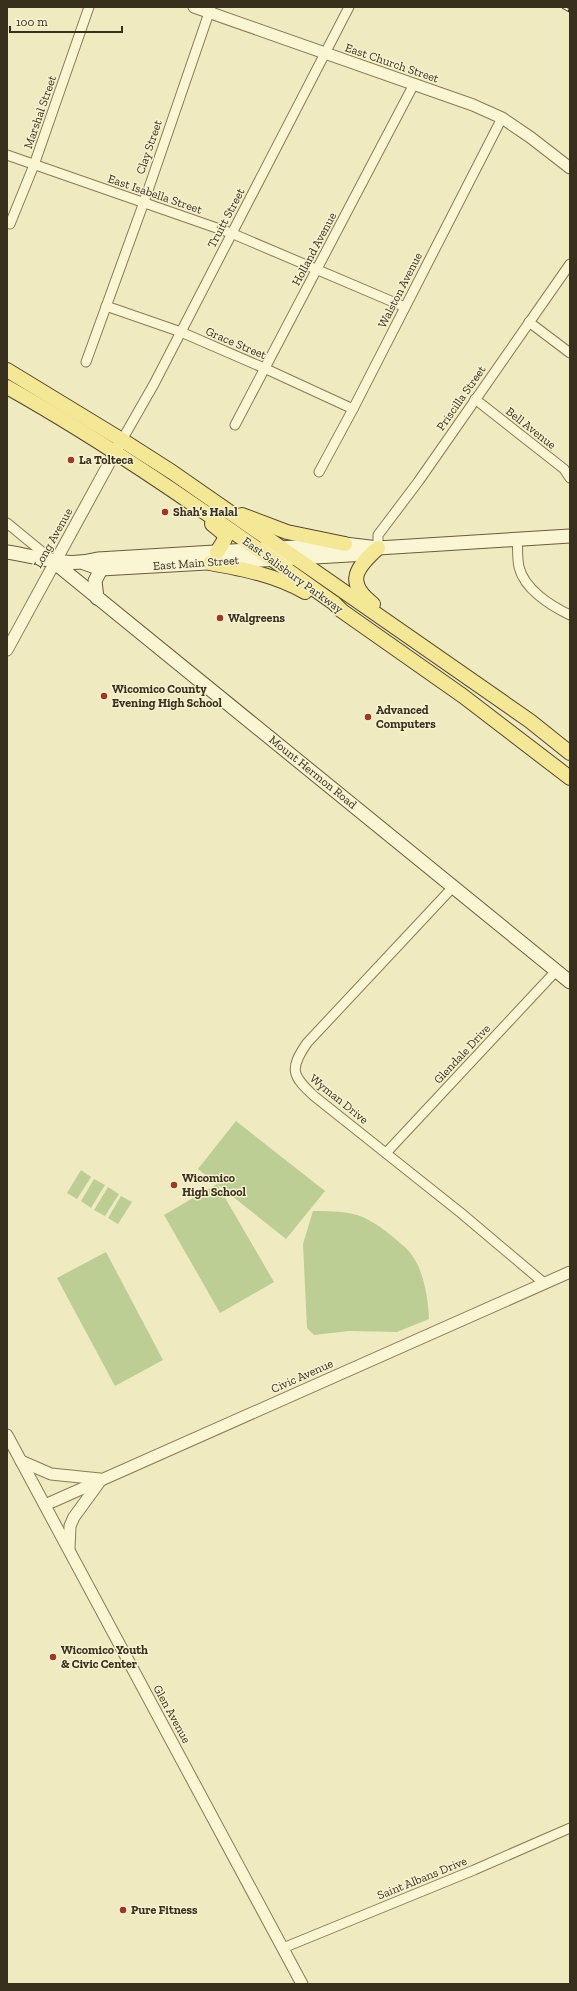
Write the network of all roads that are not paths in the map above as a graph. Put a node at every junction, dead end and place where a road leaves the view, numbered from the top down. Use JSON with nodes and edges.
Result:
{"nodes":[{"id":1,"x":89,"y":7,"type":"edge"},
{"id":2,"x":194,"y":7,"type":"edge"},
{"id":3,"x":350,"y":7,"type":"edge"},
{"id":4,"x":210,"y":10,"type":"edge"},
{"id":5,"x":326,"y":54,"type":"junction"},
{"id":6,"x":414,"y":84,"type":"junction"},
{"id":7,"x":502,"y":118,"type":"junction"},
{"id":8,"x":7,"y":155,"type":"edge"},
{"id":9,"x":34,"y":166,"type":"junction"},
{"id":10,"x":570,"y":168,"type":"edge"},
{"id":11,"x":144,"y":202,"type":"junction"},
{"id":12,"x":10,"y":224,"type":"dead end"},
{"id":13,"x":231,"y":233,"type":"junction"},
{"id":14,"x":570,"y":264,"type":"edge"},
{"id":15,"x":317,"y":270,"type":"junction"},
{"id":16,"x":106,"y":306,"type":"junction"},
{"id":17,"x":405,"y":307,"type":"junction"},
{"id":18,"x":529,"y":322,"type":"junction"},
{"id":19,"x":181,"y":332,"type":"junction"},
{"id":20,"x":570,"y":353,"type":"edge"},
{"id":21,"x":86,"y":362,"type":"dead end"},
{"id":22,"x":264,"y":368,"type":"junction"},
{"id":23,"x":7,"y":370,"type":"edge"},
{"id":24,"x":7,"y":387,"type":"edge"},
{"id":25,"x":474,"y":399,"type":"junction"},
{"id":26,"x":353,"y":409,"type":"junction"},
{"id":27,"x":235,"y":425,"type":"dead end"},
{"id":28,"x":122,"y":440,"type":"junction"},
{"id":29,"x":115,"y":452,"type":"junction"},
{"id":30,"x":319,"y":472,"type":"dead end"},
{"id":31,"x":570,"y":478,"type":"edge"},
{"id":32,"x":190,"y":502,"type":"junction"},
{"id":33,"x":220,"y":506,"type":"junction"},
{"id":34,"x":7,"y":523,"type":"edge"},
{"id":35,"x":570,"y":536,"type":"edge"},
{"id":36,"x":517,"y":538,"type":"junction"},
{"id":37,"x":345,"y":544,"type":"junction"},
{"id":38,"x":257,"y":548,"type":"junction"},
{"id":39,"x":378,"y":548,"type":"junction"},
{"id":40,"x":7,"y":552,"type":"edge"},
{"id":41,"x":275,"y":553,"type":"junction"},
{"id":42,"x":213,"y":557,"type":"junction"},
{"id":43,"x":292,"y":557,"type":"junction"},
{"id":44,"x":55,"y":563,"type":"junction"},
{"id":45,"x":84,"y":563,"type":"junction"},
{"id":46,"x":101,"y":569,"type":"junction"},
{"id":47,"x":97,"y":598,"type":"junction"},
{"id":48,"x":342,"y":611,"type":"junction"},
{"id":49,"x":570,"y":615,"type":"edge"},
{"id":50,"x":418,"y":644,"type":"junction"},
{"id":51,"x":7,"y":650,"type":"edge"},
{"id":52,"x":570,"y":753,"type":"edge"},
{"id":53,"x":570,"y":778,"type":"edge"},
{"id":54,"x":453,"y":887,"type":"junction"},
{"id":55,"x":556,"y":971,"type":"junction"},
{"id":56,"x":570,"y":982,"type":"edge"},
{"id":57,"x":386,"y":1153,"type":"junction"},
{"id":58,"x":570,"y":1272,"type":"edge"},
{"id":59,"x":544,"y":1283,"type":"junction"},
{"id":60,"x":7,"y":1435,"type":"edge"},
{"id":61,"x":21,"y":1461,"type":"junction"},
{"id":62,"x":102,"y":1479,"type":"junction"},
{"id":63,"x":45,"y":1506,"type":"junction"},
{"id":64,"x":68,"y":1550,"type":"junction"},
{"id":65,"x":570,"y":1828,"type":"edge"},
{"id":66,"x":283,"y":1948,"type":"junction"},
{"id":67,"x":302,"y":1984,"type":"edge"}],
"edges":[{"from":1,"to":9,"type":"street","name":"Marshal Street"},
{"from":2,"to":4,"type":"street","name":"East Church Street"},
{"from":3,"to":5,"type":"street","name":"Truitt Street"},
{"from":4,"to":5,"type":"street","name":"East Church Street"},
{"from":4,"to":11,"type":"street","name":"Clay Street"},
{"from":5,"to":6,"type":"street","name":"East Church Street"},
{"from":5,"to":13,"type":"street","name":"Truitt Street"},
{"from":6,"to":7,"type":"street","name":"East Church Street"},
{"from":6,"to":15,"type":"street","name":"Holland Avenue"},
{"from":7,"to":10,"type":"street","name":"East Church Street"},
{"from":7,"to":17,"type":"street","name":"Walston Avenue"},
{"from":8,"to":9,"type":"street","name":"East Isabella Street"},
{"from":9,"to":11,"type":"street","name":"East Isabella Street"},
{"from":9,"to":12,"type":"street","name":"Marshal Street"},
{"from":11,"to":13,"type":"street","name":"East Isabella Street"},
{"from":11,"to":16,"type":"street","name":"Clay Street"},
{"from":13,"to":15,"type":"street","name":"East Isabella Street"},
{"from":13,"to":19,"type":"street","name":"Truitt Street"},
{"from":14,"to":18,"type":"street","name":"Priscilla Street"},
{"from":15,"to":17,"type":"street","name":"East Isabella Street"},
{"from":15,"to":22,"type":"street","name":"Holland Avenue"},
{"from":16,"to":19,"type":"street","name":"Grace Street"},
{"from":16,"to":21,"type":"street","name":"Clay Street"},
{"from":17,"to":26,"type":"street","name":"Walston Avenue"},
{"from":18,"to":20,"type":"street"},
{"from":18,"to":25,"type":"street","name":"Priscilla Street"},
{"from":19,"to":22,"type":"street","name":"Grace Street"},
{"from":19,"to":28,"type":"street","name":"Truitt Street"},
{"from":22,"to":26,"type":"street","name":"Grace Street"},
{"from":22,"to":27,"type":"street","name":"Holland Avenue"},
{"from":23,"to":28,"type":"main road","name":"East Salisbury Parkway"},
{"from":24,"to":29,"type":"main road","name":"East Salisbury Parkway"},
{"from":25,"to":31,"type":"street","name":"Bell Avenue"},
{"from":25,"to":39,"type":"street","name":"Priscilla Street"},
{"from":26,"to":30,"type":"street","name":"Walston Avenue"},
{"from":28,"to":29,"type":"street","name":"Long Avenue"},
{"from":28,"to":33,"type":"main road","name":"East Salisbury Parkway"},
{"from":29,"to":32,"type":"main road","name":"East Salisbury Parkway"},
{"from":29,"to":44,"type":"street","name":"Long Avenue"},
{"from":32,"to":38,"type":"main road","name":"East Salisbury Parkway"},
{"from":32,"to":42,"type":"main road"},
{"from":33,"to":37,"type":"main road"},
{"from":33,"to":41,"type":"main road","name":"East Salisbury Parkway"},
{"from":34,"to":44,"type":"street"},
{"from":35,"to":36,"type":"main road","name":"East Main Street"},
{"from":36,"to":39,"type":"main road","name":"East Main Street"},
{"from":36,"to":49,"type":"street"},
{"from":37,"to":39,"type":"main road","name":"East Main Street"},
{"from":37,"to":41,"type":"main road","name":"East Main Street"},
{"from":38,"to":41,"type":"main road","name":"East Salisbury Parkway"},
{"from":38,"to":42,"type":"main road","name":"East Main Street"},
{"from":39,"to":43,"type":"main road","name":"East Main Street"},
{"from":39,"to":50,"type":"main road"},
{"from":40,"to":44,"type":"main road","name":"East Main Street"},
{"from":41,"to":42,"type":"main road","name":"East Main Street"},
{"from":41,"to":43,"type":"main road","name":"East Salisbury Parkway"},
{"from":41,"to":48,"type":"main road","name":"East Salisbury Parkway"},
{"from":42,"to":45,"type":"main road","name":"East Main Street"},
{"from":42,"to":46,"type":"main road","name":"East Main Street"},
{"from":42,"to":48,"type":"main road"},
{"from":43,"to":50,"type":"main road","name":"East Salisbury Parkway"},
{"from":44,"to":45,"type":"main road","name":"East Main Street"},
{"from":44,"to":47,"type":"main road","name":"Mount Hermon Road"},
{"from":44,"to":51,"type":"street","name":"Long Avenue"},
{"from":45,"to":46,"type":"main road","name":"East Main Street"},
{"from":46,"to":47,"type":"main road"},
{"from":47,"to":54,"type":"main road","name":"Mount Hermon Road"},
{"from":48,"to":53,"type":"main road","name":"East Salisbury Parkway"},
{"from":50,"to":52,"type":"main road","name":"East Salisbury Parkway"},
{"from":54,"to":55,"type":"main road","name":"Mount Hermon Road"},
{"from":54,"to":57,"type":"street","name":"Wyman Drive"},
{"from":55,"to":56,"type":"main road","name":"Mount Hermon Road"},
{"from":55,"to":57,"type":"street","name":"Glendale Drive"},
{"from":57,"to":59,"type":"street","name":"Wyman Drive"},
{"from":58,"to":59,"type":"street","name":"Civic Avenue"},
{"from":59,"to":62,"type":"street","name":"Civic Avenue"},
{"from":60,"to":61,"type":"street","name":"Glen Avenue"},
{"from":61,"to":62,"type":"street"},
{"from":61,"to":63,"type":"street","name":"Glen Avenue"},
{"from":62,"to":63,"type":"street","name":"Civic Avenue"},
{"from":62,"to":64,"type":"street"},
{"from":63,"to":64,"type":"street","name":"Glen Avenue"},
{"from":64,"to":66,"type":"street","name":"Glen Avenue"},
{"from":65,"to":66,"type":"street","name":"Saint Albans Drive"},
{"from":66,"to":67,"type":"street","name":"Glen Avenue"}]}
